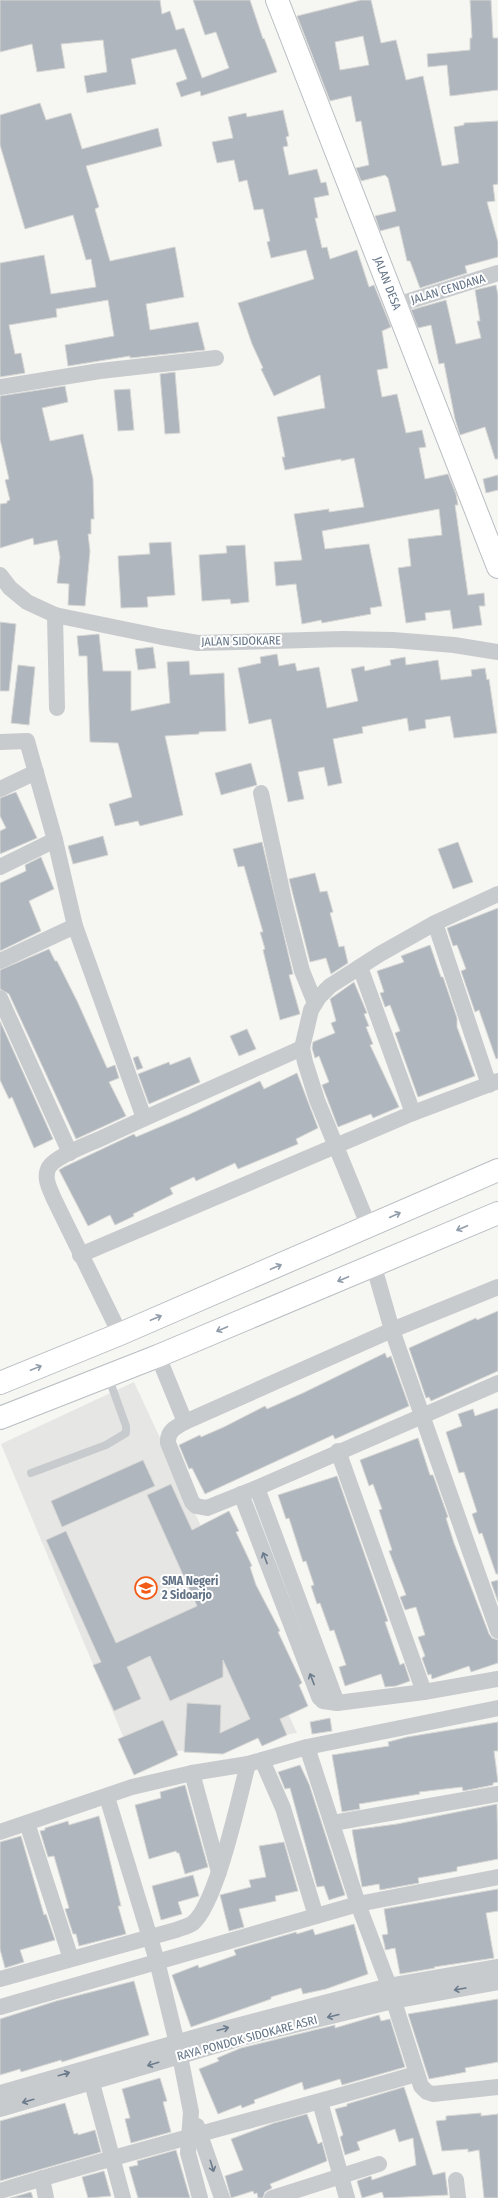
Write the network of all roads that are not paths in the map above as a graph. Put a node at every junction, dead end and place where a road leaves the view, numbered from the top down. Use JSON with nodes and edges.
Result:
{"nodes":[{"id":1,"x":277,"y":0,"type":"edge"},
{"id":2,"x":498,"y":273,"type":"edge"},
{"id":3,"x":397,"y":305,"type":"junction"},
{"id":4,"x":216,"y":358,"type":"dead end"},
{"id":5,"x":0,"y":387,"type":"edge"},
{"id":6,"x":498,"y":568,"type":"edge"},
{"id":7,"x":0,"y":576,"type":"edge"},
{"id":8,"x":55,"y":615,"type":"junction"},
{"id":9,"x":498,"y":652,"type":"edge"},
{"id":10,"x":57,"y":708,"type":"dead end"},
{"id":11,"x":0,"y":742,"type":"edge"},
{"id":12,"x":36,"y":772,"type":"junction"},
{"id":13,"x":0,"y":789,"type":"edge"},
{"id":14,"x":261,"y":793,"type":"dead end"},
{"id":15,"x":55,"y":840,"type":"junction"},
{"id":16,"x":0,"y":867,"type":"edge"},
{"id":17,"x":498,"y":894,"type":"edge"},
{"id":18,"x":435,"y":923,"type":"junction"},
{"id":19,"x":75,"y":926,"type":"junction"},
{"id":20,"x":0,"y":961,"type":"edge"},
{"id":21,"x":360,"y":967,"type":"junction"},
{"id":22,"x":0,"y":998,"type":"edge"},
{"id":23,"x":315,"y":1003,"type":"junction"},
{"id":24,"x":302,"y":1048,"type":"junction"},
{"id":25,"x":493,"y":1083,"type":"edge"},
{"id":26,"x":413,"y":1113,"type":"junction"},
{"id":27,"x":144,"y":1118,"type":"junction"},
{"id":28,"x":335,"y":1146,"type":"junction"},
{"id":29,"x":70,"y":1153,"type":"junction"},
{"id":30,"x":498,"y":1170,"type":"edge"},
{"id":31,"x":498,"y":1213,"type":"edge"},
{"id":32,"x":369,"y":1227,"type":"junction"},
{"id":33,"x":80,"y":1255,"type":"junction"},
{"id":34,"x":374,"y":1267,"type":"junction"},
{"id":35,"x":498,"y":1287,"type":"edge"},
{"id":36,"x":392,"y":1330,"type":"junction"},
{"id":37,"x":120,"y":1334,"type":"junction"},
{"id":38,"x":158,"y":1356,"type":"junction"},
{"id":39,"x":108,"y":1376,"type":"junction"},
{"id":40,"x":0,"y":1383,"type":"edge"},
{"id":41,"x":498,"y":1383,"type":"edge"},
{"id":42,"x":422,"y":1415,"type":"junction"},
{"id":43,"x":0,"y":1418,"type":"edge"},
{"id":44,"x":185,"y":1422,"type":"junction"},
{"id":45,"x":338,"y":1452,"type":"junction"},
{"id":46,"x":31,"y":1473,"type":"dead end"},
{"id":47,"x":257,"y":1488,"type":"junction"},
{"id":48,"x":241,"y":1494,"type":"junction"},
{"id":49,"x":296,"y":1616,"type":"junction"},
{"id":50,"x":498,"y":1631,"type":"edge"},
{"id":51,"x":498,"y":1679,"type":"edge"},
{"id":52,"x":424,"y":1692,"type":"junction"},
{"id":53,"x":498,"y":1708,"type":"edge"},
{"id":54,"x":307,"y":1747,"type":"junction"},
{"id":55,"x":255,"y":1762,"type":"junction"},
{"id":56,"x":192,"y":1773,"type":"junction"},
{"id":57,"x":498,"y":1794,"type":"edge"},
{"id":58,"x":107,"y":1797,"type":"junction"},
{"id":59,"x":27,"y":1822,"type":"junction"},
{"id":60,"x":333,"y":1823,"type":"junction"},
{"id":61,"x":0,"y":1832,"type":"edge"},
{"id":62,"x":219,"y":1873,"type":"junction"},
{"id":63,"x":498,"y":1877,"type":"edge"},
{"id":64,"x":358,"y":1904,"type":"junction"},
{"id":65,"x":316,"y":1916,"type":"junction"},
{"id":66,"x":149,"y":1936,"type":"junction"},
{"id":67,"x":71,"y":1959,"type":"junction"},
{"id":68,"x":157,"y":1961,"type":"junction"},
{"id":69,"x":498,"y":1967,"type":"edge"},
{"id":70,"x":0,"y":1979,"type":"edge"},
{"id":71,"x":498,"y":1982,"type":"edge"},
{"id":72,"x":391,"y":1993,"type":"junction"},
{"id":73,"x":0,"y":2007,"type":"edge"},
{"id":74,"x":180,"y":2046,"type":"junction"},
{"id":75,"x":416,"y":2074,"type":"junction"},
{"id":76,"x":92,"y":2083,"type":"junction"},
{"id":77,"x":498,"y":2086,"type":"edge"},
{"id":78,"x":0,"y":2093,"type":"edge"},
{"id":79,"x":320,"y":2102,"type":"junction"},
{"id":80,"x":0,"y":2109,"type":"edge"},
{"id":81,"x":196,"y":2136,"type":"junction"},
{"id":82,"x":113,"y":2157,"type":"junction"},
{"id":83,"x":379,"y":2164,"type":"dead end"},
{"id":84,"x":340,"y":2175,"type":"junction"},
{"id":85,"x":42,"y":2178,"type":"junction"},
{"id":86,"x":456,"y":2180,"type":"dead end"},
{"id":87,"x":0,"y":2191,"type":"edge"},
{"id":88,"x":46,"y":2198,"type":"edge"},
{"id":89,"x":123,"y":2198,"type":"edge"},
{"id":90,"x":200,"y":2198,"type":"edge"},
{"id":91,"x":222,"y":2198,"type":"edge"},
{"id":92,"x":272,"y":2198,"type":"edge"},
{"id":93,"x":348,"y":2198,"type":"edge"},
{"id":94,"x":458,"y":2198,"type":"edge"}],
"edges":[{"from":1,"to":3,"type":"main road","name":"JALAN DESA"},
{"from":2,"to":3,"type":"street","name":"JALAN CENDANA"},
{"from":3,"to":6,"type":"main road","name":"JALAN DESA"},
{"from":4,"to":5,"type":"street"},
{"from":7,"to":8,"type":"street","name":"JALAN SIDOKARE"},
{"from":8,"to":9,"type":"street","name":"JALAN SIDOKARE"},
{"from":8,"to":10,"type":"street"},
{"from":11,"to":12,"type":"street"},
{"from":12,"to":13,"type":"street"},
{"from":12,"to":15,"type":"street"},
{"from":14,"to":23,"type":"street"},
{"from":15,"to":16,"type":"street"},
{"from":15,"to":19,"type":"street"},
{"from":17,"to":18,"type":"street"},
{"from":18,"to":21,"type":"street"},
{"from":18,"to":25,"type":"street"},
{"from":19,"to":20,"type":"street"},
{"from":19,"to":27,"type":"street"},
{"from":21,"to":23,"type":"street"},
{"from":21,"to":26,"type":"street"},
{"from":22,"to":29,"type":"street"},
{"from":23,"to":24,"type":"street"},
{"from":24,"to":27,"type":"street"},
{"from":24,"to":28,"type":"street"},
{"from":25,"to":26,"type":"street"},
{"from":26,"to":28,"type":"street"},
{"from":27,"to":29,"type":"street"},
{"from":28,"to":32,"type":"street"},
{"from":28,"to":33,"type":"street"},
{"from":29,"to":33,"type":"street"},
{"from":32,"to":30,"type":"main road","one_way":true},
{"from":31,"to":34,"type":"main road","one_way":true},
{"from":37,"to":32,"type":"main road","one_way":true},
{"from":33,"to":37,"type":"street"},
{"from":34,"to":36,"type":"street"},
{"from":34,"to":38,"type":"main road","one_way":true},
{"from":35,"to":36,"type":"street"},
{"from":36,"to":42,"type":"street"},
{"from":36,"to":44,"type":"street"},
{"from":40,"to":37,"type":"main road","one_way":true},
{"from":38,"to":39,"type":"main road"},
{"from":38,"to":44,"type":"street"},
{"from":39,"to":43,"type":"main road"},
{"from":39,"to":46,"type":"lane"},
{"from":41,"to":42,"type":"street"},
{"from":42,"to":45,"type":"street"},
{"from":42,"to":50,"type":"street"},
{"from":44,"to":48,"type":"street"},
{"from":45,"to":47,"type":"street"},
{"from":45,"to":52,"type":"street"},
{"from":47,"to":48,"type":"street"},
{"from":47,"to":49,"type":"street"},
{"from":49,"to":48,"type":"street","one_way":true},
{"from":49,"to":52,"type":"street"},
{"from":51,"to":52,"type":"street"},
{"from":53,"to":54,"type":"street"},
{"from":54,"to":55,"type":"street"},
{"from":54,"to":60,"type":"street"},
{"from":55,"to":56,"type":"street"},
{"from":55,"to":62,"type":"street"},
{"from":55,"to":65,"type":"street"},
{"from":56,"to":58,"type":"street"},
{"from":56,"to":62,"type":"street"},
{"from":57,"to":60,"type":"street"},
{"from":58,"to":59,"type":"street"},
{"from":58,"to":66,"type":"street"},
{"from":59,"to":61,"type":"street"},
{"from":59,"to":67,"type":"street"},
{"from":60,"to":64,"type":"street"},
{"from":62,"to":66,"type":"street"},
{"from":63,"to":64,"type":"street"},
{"from":64,"to":65,"type":"street"},
{"from":64,"to":72,"type":"street"},
{"from":65,"to":68,"type":"street"},
{"from":66,"to":67,"type":"street"},
{"from":66,"to":68,"type":"street"},
{"from":67,"to":70,"type":"street"},
{"from":68,"to":73,"type":"street"},
{"from":68,"to":74,"type":"street"},
{"from":69,"to":72,"type":"street","name":"RAYA PONDOK SIDOKARE ASRI"},
{"from":71,"to":72,"type":"street","name":"RAYA PONDOK SIDOKARE ASRI","one_way":true},
{"from":72,"to":74,"type":"street","name":"RAYA PONDOK SIDOKARE ASRI"},
{"from":72,"to":75,"type":"street"},
{"from":74,"to":76,"type":"street","name":"RAYA PONDOK SIDOKARE ASRI","one_way":true},
{"from":78,"to":74,"type":"street","one_way":true},
{"from":74,"to":81,"type":"street"},
{"from":75,"to":77,"type":"street"},
{"from":75,"to":79,"type":"street"},
{"from":76,"to":80,"type":"street","name":"RAYA PONDOK SIDOKARE ASRI","one_way":true},
{"from":76,"to":82,"type":"street"},
{"from":79,"to":81,"type":"street"},
{"from":79,"to":84,"type":"street"},
{"from":81,"to":82,"type":"street"},
{"from":81,"to":90,"type":"street"},
{"from":81,"to":91,"type":"street","one_way":true},
{"from":82,"to":85,"type":"street"},
{"from":82,"to":89,"type":"street"},
{"from":83,"to":84,"type":"street"},
{"from":84,"to":92,"type":"street"},
{"from":84,"to":93,"type":"street"},
{"from":85,"to":87,"type":"street"},
{"from":85,"to":88,"type":"street"},
{"from":86,"to":94,"type":"street"}]}
